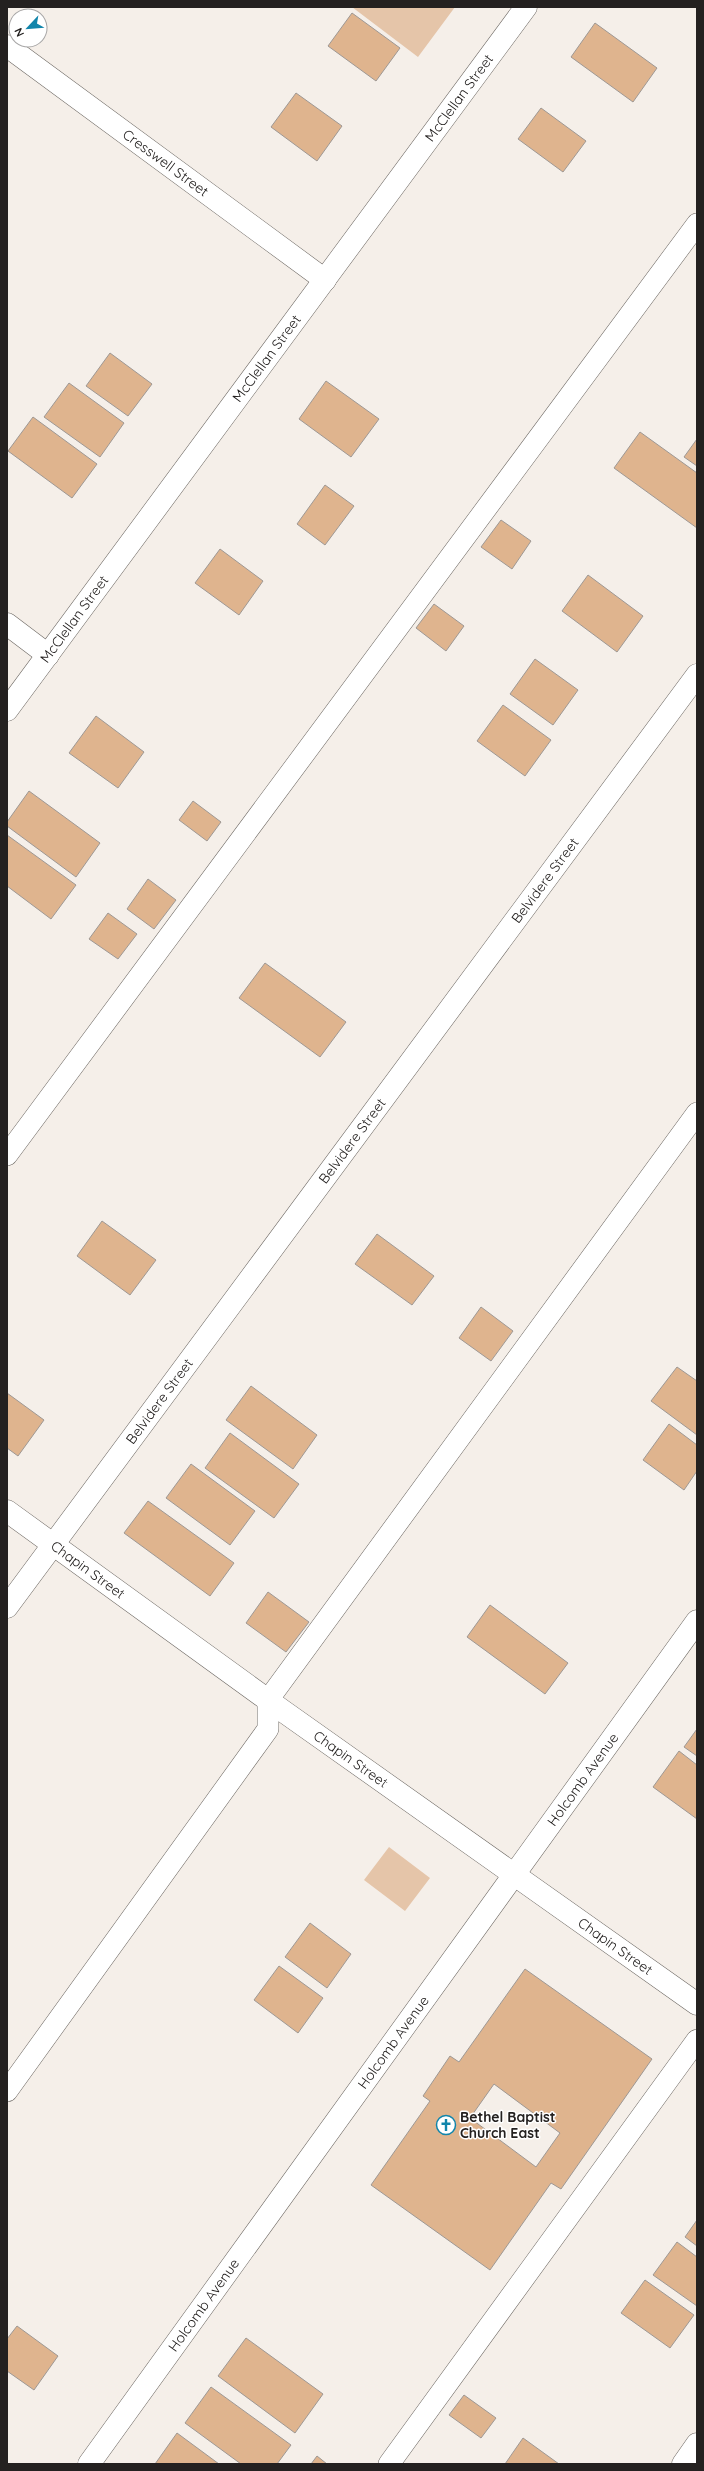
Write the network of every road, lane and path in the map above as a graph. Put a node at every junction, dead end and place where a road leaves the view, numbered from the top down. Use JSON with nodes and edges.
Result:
{"nodes":[{"id":1,"x":526,"y":7,"type":"edge"},
{"id":2,"x":7,"y":46,"type":"edge"},
{"id":3,"x":697,"y":224,"type":"edge"},
{"id":4,"x":325,"y":280,"type":"junction"},
{"id":5,"x":7,"y":624,"type":"edge"},
{"id":6,"x":48,"y":655,"type":"junction"},
{"id":7,"x":697,"y":675,"type":"edge"},
{"id":8,"x":7,"y":710,"type":"edge"},
{"id":9,"x":697,"y":1113,"type":"edge"},
{"id":10,"x":7,"y":1155,"type":"edge"},
{"id":11,"x":7,"y":1511,"type":"edge"},
{"id":12,"x":54,"y":1544,"type":"junction"},
{"id":13,"x":7,"y":1608,"type":"edge"},
{"id":14,"x":697,"y":1621,"type":"edge"},
{"id":15,"x":268,"y":1700,"type":"junction"},
{"id":16,"x":514,"y":1874,"type":"junction"},
{"id":17,"x":697,"y":2004,"type":"edge"},
{"id":18,"x":697,"y":2040,"type":"edge"},
{"id":19,"x":7,"y":2091,"type":"edge"},
{"id":20,"x":697,"y":2444,"type":"edge"},
{"id":21,"x":89,"y":2464,"type":"edge"},
{"id":22,"x":389,"y":2464,"type":"edge"},
{"id":23,"x":683,"y":2464,"type":"edge"}],
"edges":[{"from":1,"to":4,"type":"street","name":"McClellan Street"},
{"from":2,"to":4,"type":"street","name":"Cresswell Street"},
{"from":3,"to":10,"type":"lane"},
{"from":4,"to":6,"type":"street","name":"McClellan Street"},
{"from":5,"to":6,"type":"street"},
{"from":6,"to":8,"type":"street","name":"McClellan Street"},
{"from":7,"to":12,"type":"street","name":"Belvidere Street"},
{"from":9,"to":15,"type":"lane"},
{"from":11,"to":12,"type":"street","name":"Chapin Street"},
{"from":12,"to":13,"type":"street","name":"Belvidere Street"},
{"from":12,"to":15,"type":"street","name":"Chapin Street"},
{"from":14,"to":16,"type":"street","name":"Holcomb Avenue"},
{"from":15,"to":16,"type":"street","name":"Chapin Street"},
{"from":15,"to":19,"type":"lane"},
{"from":16,"to":17,"type":"street","name":"Chapin Street"},
{"from":16,"to":21,"type":"street","name":"Holcomb Avenue"},
{"from":18,"to":22,"type":"lane"},
{"from":20,"to":23,"type":"street"}]}
